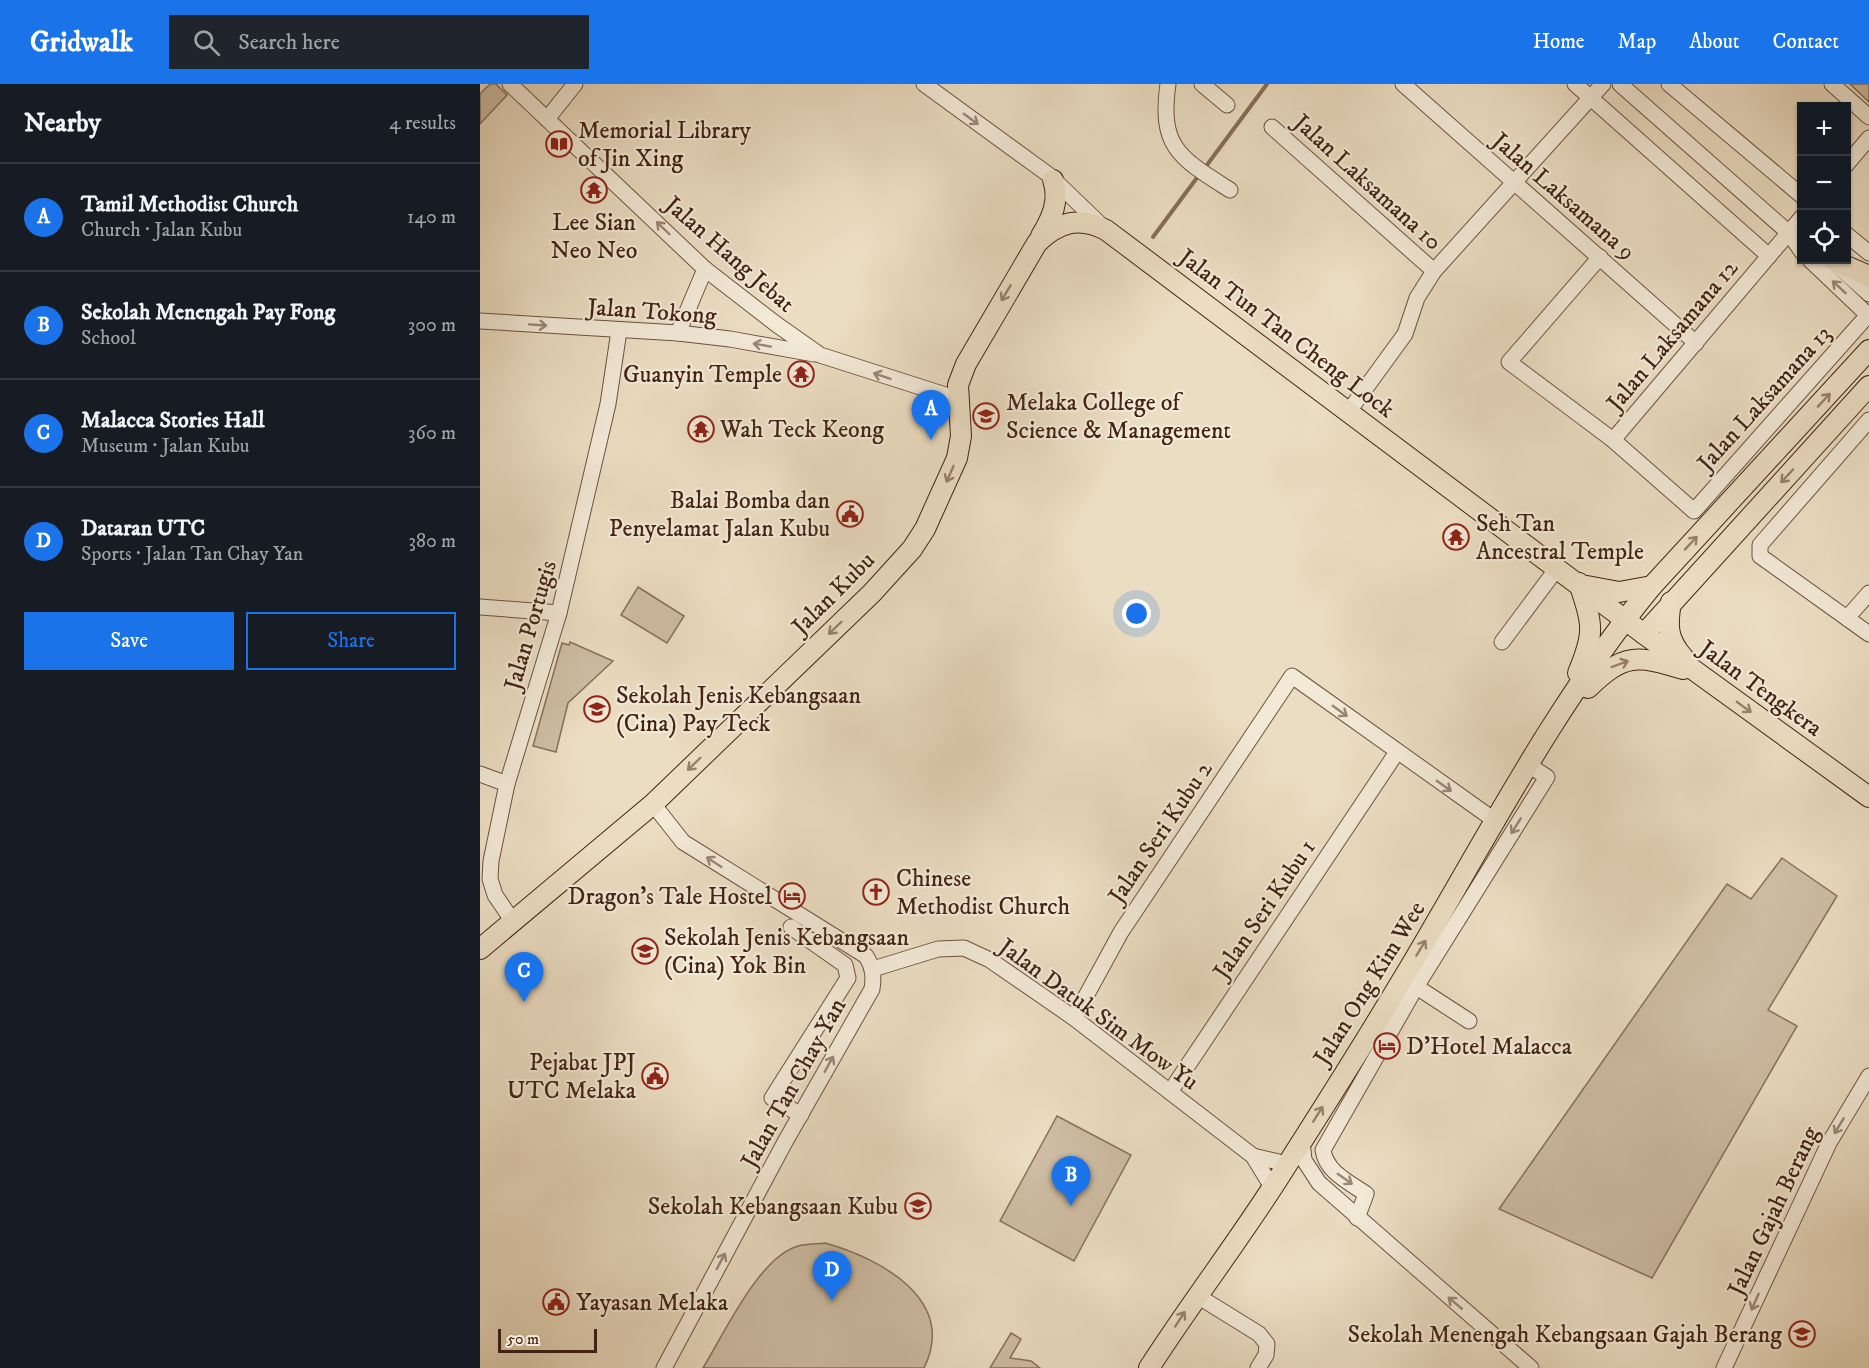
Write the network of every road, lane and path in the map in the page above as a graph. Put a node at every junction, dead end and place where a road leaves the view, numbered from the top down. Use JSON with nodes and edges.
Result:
{"nodes":[{"id":1,"x":510,"y":84,"type":"edge"},
{"id":2,"x":575,"y":84,"type":"edge"},
{"id":3,"x":924,"y":84,"type":"edge"},
{"id":4,"x":1168,"y":84,"type":"edge"},
{"id":5,"x":1202,"y":84,"type":"edge"},
{"id":6,"x":1403,"y":84,"type":"edge"},
{"id":7,"x":1575,"y":84,"type":"edge"},
{"id":8,"x":1603,"y":84,"type":"edge"},
{"id":9,"x":1620,"y":84,"type":"edge"},
{"id":10,"x":1669,"y":84,"type":"edge"},
{"id":11,"x":1832,"y":84,"type":"edge"},
{"id":12,"x":1590,"y":98,"type":"junction"},
{"id":13,"x":1227,"y":105,"type":"dead end"},
{"id":14,"x":1869,"y":117,"type":"edge"},
{"id":15,"x":548,"y":119,"type":"junction"},
{"id":16,"x":1272,"y":126,"type":"dead end"},
{"id":17,"x":1869,"y":138,"type":"edge"},
{"id":18,"x":1851,"y":159,"type":"edge"},
{"id":19,"x":1053,"y":180,"type":"junction"},
{"id":20,"x":1515,"y":183,"type":"junction"},
{"id":21,"x":1230,"y":190,"type":"dead end"},
{"id":22,"x":1797,"y":192,"type":"edge"},
{"id":23,"x":1106,"y":230,"type":"junction"},
{"id":24,"x":1795,"y":235,"type":"edge"},
{"id":25,"x":1851,"y":238,"type":"edge"},
{"id":26,"x":1036,"y":243,"type":"junction"},
{"id":27,"x":1869,"y":253,"type":"edge"},
{"id":28,"x":1769,"y":256,"type":"junction"},
{"id":29,"x":1600,"y":257,"type":"junction"},
{"id":30,"x":1814,"y":264,"type":"edge"},
{"id":31,"x":1835,"y":264,"type":"edge"},
{"id":32,"x":1840,"y":264,"type":"edge"},
{"id":33,"x":705,"y":269,"type":"junction"},
{"id":34,"x":1434,"y":271,"type":"junction"},
{"id":35,"x":1869,"y":276,"type":"edge"},
{"id":36,"x":1869,"y":294,"type":"edge"},
{"id":37,"x":1869,"y":315,"type":"edge"},
{"id":38,"x":480,"y":321,"type":"edge"},
{"id":39,"x":619,"y":331,"type":"junction"},
{"id":40,"x":678,"y":333,"type":"junction"},
{"id":41,"x":1696,"y":343,"type":"junction"},
{"id":42,"x":1869,"y":350,"type":"edge"},
{"id":43,"x":820,"y":355,"type":"junction"},
{"id":44,"x":1869,"y":386,"type":"edge"},
{"id":45,"x":958,"y":399,"type":"junction"},
{"id":46,"x":1349,"y":411,"type":"junction"},
{"id":47,"x":1869,"y":420,"type":"edge"},
{"id":48,"x":1614,"y":440,"type":"junction"},
{"id":49,"x":1694,"y":511,"type":"joint"},
{"id":50,"x":1558,"y":567,"type":"junction"},
{"id":51,"x":1580,"y":583,"type":"junction"},
{"id":52,"x":1652,"y":586,"type":"junction"},
{"id":53,"x":1869,"y":593,"type":"edge"},
{"id":54,"x":1671,"y":602,"type":"junction"},
{"id":55,"x":480,"y":607,"type":"edge"},
{"id":56,"x":559,"y":613,"type":"junction"},
{"id":57,"x":1847,"y":618,"type":"junction"},
{"id":58,"x":1625,"y":619,"type":"junction"},
{"id":59,"x":1644,"y":634,"type":"junction"},
{"id":60,"x":1869,"y":634,"type":"edge"},
{"id":61,"x":1502,"y":642,"type":"dead end"},
{"id":62,"x":1697,"y":673,"type":"junction"},
{"id":63,"x":1560,"y":714,"type":"junction"},
{"id":64,"x":1397,"y":752,"type":"junction"},
{"id":65,"x":1530,"y":766,"type":"junction"},
{"id":66,"x":480,"y":774,"type":"edge"},
{"id":67,"x":507,"y":784,"type":"junction"},
{"id":68,"x":1869,"y":797,"type":"edge"},
{"id":69,"x":653,"y":804,"type":"junction"},
{"id":70,"x":1497,"y":822,"type":"junction"},
{"id":71,"x":514,"y":923,"type":"junction"},
{"id":72,"x":791,"y":927,"type":"dead end"},
{"id":73,"x":480,"y":949,"type":"edge"},
{"id":74,"x":873,"y":969,"type":"junction"},
{"id":75,"x":1409,"y":982,"type":"junction"},
{"id":76,"x":1074,"y":1018,"type":"junction"},
{"id":77,"x":1469,"y":1022,"type":"dead end"},
{"id":78,"x":1869,"y":1076,"type":"edge"},
{"id":79,"x":1170,"y":1092,"type":"junction"},
{"id":80,"x":801,"y":1115,"type":"junction"},
{"id":81,"x":1302,"y":1141,"type":"junction"},
{"id":82,"x":1253,"y":1156,"type":"junction"},
{"id":83,"x":1287,"y":1164,"type":"junction"},
{"id":84,"x":1272,"y":1187,"type":"junction"},
{"id":85,"x":1357,"y":1218,"type":"junction"},
{"id":86,"x":1196,"y":1295,"type":"junction"},
{"id":87,"x":664,"y":1368,"type":"edge"},
{"id":88,"x":1149,"y":1368,"type":"edge"},
{"id":89,"x":1258,"y":1368,"type":"edge"},
{"id":90,"x":1531,"y":1368,"type":"edge"},
{"id":91,"x":1724,"y":1368,"type":"edge"}],
"edges":[{"from":1,"to":15,"type":"street","name":"Jalan Hang Jebat"},
{"from":2,"to":15,"type":"street"},
{"from":3,"to":19,"type":"street","name":"Jalan Tun Tan Cheng Lock","one_way":true},
{"from":4,"to":21,"type":"street"},
{"from":5,"to":13,"type":"street"},
{"from":6,"to":20,"type":"street","name":"Jalan Laksamana 9"},
{"from":7,"to":12,"type":"street"},
{"from":8,"to":12,"type":"street"},
{"from":9,"to":24,"type":"street"},
{"from":10,"to":22,"type":"street"},
{"from":11,"to":14,"type":"street"},
{"from":12,"to":20,"type":"street"},
{"from":12,"to":28,"type":"street"},
{"from":33,"to":15,"type":"street","name":"Jalan Hang Jebat","one_way":true},
{"from":16,"to":34,"type":"street","name":"Jalan Laksamana 10"},
{"from":17,"to":18,"type":"street"},
{"from":19,"to":23,"type":"street","name":"Jalan Tun Tan Cheng Lock"},
{"from":19,"to":26,"type":"main road"},
{"from":20,"to":29,"type":"street","name":"Jalan Laksamana 9"},
{"from":20,"to":34,"type":"street"},
{"from":23,"to":26,"type":"main road","name":"Jalan Kubu"},
{"from":23,"to":46,"type":"main road","name":"Jalan Tun Tan Cheng Lock"},
{"from":24,"to":28,"type":"street","name":"Jalan Laksamana 12"},
{"from":25,"to":27,"type":"street"},
{"from":26,"to":45,"type":"main road","name":"Jalan Kubu","one_way":true},
{"from":28,"to":41,"type":"street","name":"Jalan Laksamana 12"},
{"from":29,"to":41,"type":"street","name":"Jalan Laksamana 9"},
{"from":29,"to":48,"type":"street"},
{"from":37,"to":30,"type":"street","one_way":true},
{"from":31,"to":36,"type":"street"},
{"from":32,"to":35,"type":"main road"},
{"from":33,"to":40,"type":"street"},
{"from":33,"to":43,"type":"street","name":"Jalan Hang Jebat"},
{"from":34,"to":46,"type":"street"},
{"from":37,"to":49,"type":"street","name":"Jalan Laksamana 13"},
{"from":38,"to":39,"type":"street","name":"Jalan Tokong","one_way":true},
{"from":39,"to":40,"type":"street","name":"Jalan Tokong"},
{"from":39,"to":56,"type":"street","name":"Jalan Portugis"},
{"from":43,"to":40,"type":"street","name":"Jalan Tokong","one_way":true},
{"from":41,"to":48,"type":"street","name":"Jalan Laksamana 12"},
{"from":52,"to":42,"type":"main road","name":"Jalan Ong Kim Wee","one_way":true},
{"from":45,"to":43,"type":"street","name":"Jalan Hang Jebat","one_way":true},
{"from":44,"to":54,"type":"main road","one_way":true},
{"from":45,"to":69,"type":"main road","name":"Jalan Kubu","one_way":true},
{"from":46,"to":50,"type":"main road","name":"Jalan Tun Tan Cheng Lock"},
{"from":47,"to":57,"type":"street"},
{"from":48,"to":49,"type":"street","name":"Jalan Laksamana 12"},
{"from":50,"to":51,"type":"main road","name":"Jalan Tun Tan Cheng Lock"},
{"from":50,"to":61,"type":"street"},
{"from":51,"to":52,"type":"main road"},
{"from":51,"to":58,"type":"main road","name":"Jalan Tun Tan Cheng Lock"},
{"from":51,"to":63,"type":"main road"},
{"from":52,"to":58,"type":"main road","name":"Jalan Ong Kim Wee"},
{"from":53,"to":57,"type":"street"},
{"from":54,"to":59,"type":"main road"},
{"from":54,"to":62,"type":"main road"},
{"from":55,"to":56,"type":"street"},
{"from":56,"to":67,"type":"street","name":"Jalan Portugis"},
{"from":57,"to":60,"type":"street"},
{"from":58,"to":59,"type":"main road","name":"Jalan Tengkera"},
{"from":58,"to":63,"type":"main road","name":"Jalan Ong Kim Wee"},
{"from":59,"to":62,"type":"main road","name":"Jalan Tengkera"},
{"from":63,"to":62,"type":"main road","one_way":true},
{"from":62,"to":68,"type":"main road","name":"Jalan Tengkera","one_way":true},
{"from":63,"to":65,"type":"main road","name":"Jalan Ong Kim Wee"},
{"from":64,"to":70,"type":"street","one_way":true},
{"from":76,"to":64,"type":"street","name":"Jalan Seri Kubu 2","one_way":true},
{"from":64,"to":79,"type":"street","name":"Jalan Seri Kubu 1"},
{"from":65,"to":70,"type":"main road","name":"Jalan Ong Kim Wee"},
{"from":65,"to":75,"type":"street","one_way":true},
{"from":66,"to":67,"type":"street"},
{"from":67,"to":71,"type":"street","name":"Jalan Portugis"},
{"from":69,"to":71,"type":"main road","name":"Jalan Kubu"},
{"from":74,"to":69,"type":"street","one_way":true},
{"from":75,"to":70,"type":"main road","name":"Jalan Ong Kim Wee","one_way":true},
{"from":71,"to":73,"type":"main road","name":"Jalan Kubu"},
{"from":72,"to":80,"type":"street"},
{"from":74,"to":76,"type":"street","name":"Jalan Datuk Sim Mow Yu"},
{"from":80,"to":74,"type":"street","name":"Jalan Tan Chay Yan","one_way":true},
{"from":75,"to":77,"type":"street"},
{"from":81,"to":75,"type":"main road","name":"Jalan Ong Kim Wee","one_way":true},
{"from":75,"to":85,"type":"street","one_way":true},
{"from":76,"to":79,"type":"street","name":"Jalan Datuk Sim Mow Yu"},
{"from":78,"to":91,"type":"street","name":"Jalan Gajah Berang","one_way":true},
{"from":79,"to":82,"type":"street","name":"Jalan Datuk Sim Mow Yu"},
{"from":87,"to":80,"type":"street","name":"Jalan Tan Chay Yan","one_way":true},
{"from":81,"to":83,"type":"main road","name":"Jalan Ong Kim Wee"},
{"from":81,"to":85,"type":"street"},
{"from":82,"to":83,"type":"street","name":"Jalan Datuk Sim Mow Yu"},
{"from":82,"to":84,"type":"street","name":"Jalan Datuk Sim Mow Yu"},
{"from":83,"to":84,"type":"main road","name":"Jalan Ong Kim Wee"},
{"from":84,"to":86,"type":"main road","name":"Jalan Ong Kim Wee"},
{"from":90,"to":85,"type":"street","one_way":true},
{"from":88,"to":86,"type":"main road","name":"Jalan Ong Kim Wee","one_way":true},
{"from":86,"to":89,"type":"street"}]}
